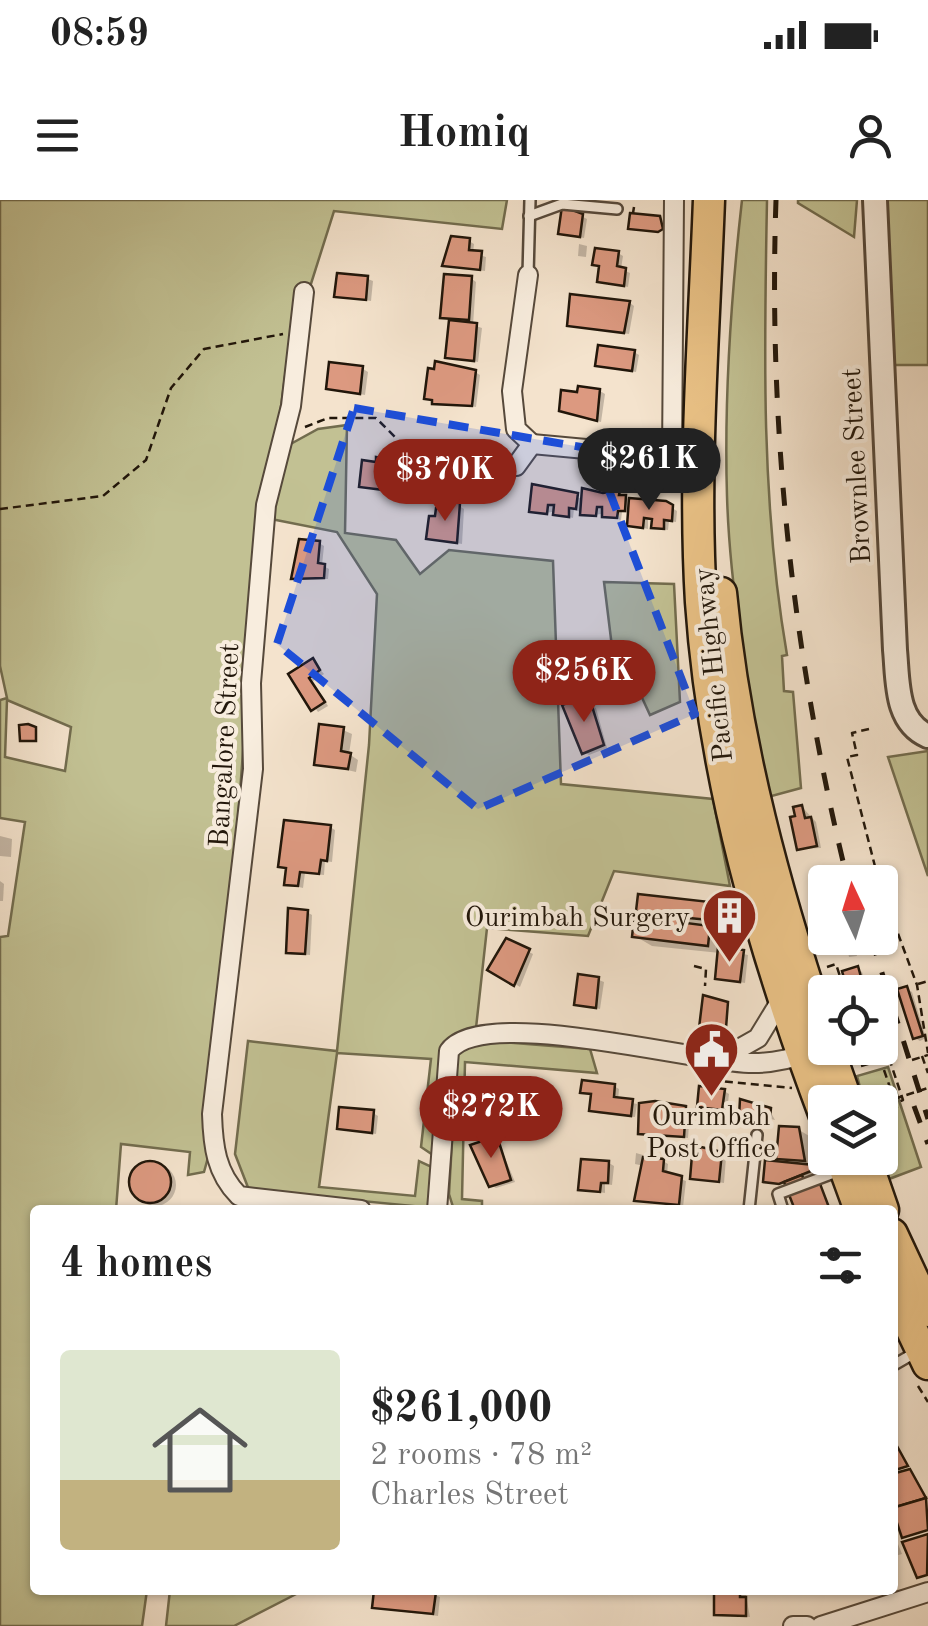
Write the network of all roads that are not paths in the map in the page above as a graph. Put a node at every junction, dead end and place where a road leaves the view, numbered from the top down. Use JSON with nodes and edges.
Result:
{"nodes":[{"id":1,"x":530,"y":200,"type":"edge"},
{"id":2,"x":674,"y":200,"type":"edge"},
{"id":3,"x":709,"y":200,"type":"edge"},
{"id":4,"x":728,"y":200,"type":"edge"},
{"id":5,"x":875,"y":200,"type":"edge"},
{"id":6,"x":617,"y":209,"type":"dead end"},
{"id":7,"x":529,"y":216,"type":"junction"},
{"id":8,"x":528,"y":275,"type":"joint"},
{"id":9,"x":304,"y":292,"type":"dead end"},
{"id":10,"x":701,"y":424,"type":"junction"},
{"id":11,"x":532,"y":444,"type":"junction"},
{"id":12,"x":401,"y":454,"type":"road end"},
{"id":13,"x":672,"y":458,"type":"junction"},
{"id":14,"x":698,"y":519,"type":"junction"},
{"id":15,"x":920,"y":731,"type":"edge"},
{"id":16,"x":784,"y":994,"type":"junction"},
{"id":17,"x":808,"y":1000,"type":"edge"},
{"id":18,"x":808,"y":1029,"type":"edge"},
{"id":19,"x":808,"y":1052,"type":"edge"},
{"id":20,"x":718,"y":1060,"type":"junction"},
{"id":21,"x":757,"y":1134,"type":"dead end"},
{"id":22,"x":819,"y":1175,"type":"edge"},
{"id":23,"x":853,"y":1175,"type":"edge"},
{"id":24,"x":859,"y":1175,"type":"edge"},
{"id":25,"x":318,"y":1205,"type":"edge"},
{"id":26,"x":438,"y":1205,"type":"edge"},
{"id":27,"x":750,"y":1205,"type":"edge"},
{"id":28,"x":781,"y":1205,"type":"edge"},
{"id":29,"x":859,"y":1205,"type":"edge"},
{"id":30,"x":880,"y":1205,"type":"edge"},
{"id":31,"x":898,"y":1264,"type":"edge"},
{"id":32,"x":909,"y":1320,"type":"edge"},
{"id":33,"x":924,"y":1357,"type":"edge"},
{"id":34,"x":898,"y":1364,"type":"edge"},
{"id":35,"x":928,"y":1592,"type":"edge"},
{"id":36,"x":794,"y":1626,"type":"edge"},
{"id":37,"x":807,"y":1626,"type":"edge"},
{"id":38,"x":821,"y":1626,"type":"edge"}],
"edges":[{"from":1,"to":7,"type":"lane"},
{"from":2,"to":13,"type":"street"},
{"from":3,"to":10,"type":"main road","name":"Pacific Highway"},
{"from":4,"to":17,"type":"main road","name":"Pacific Highway"},
{"from":5,"to":15,"type":"street","name":"Brownlee Street"},
{"from":6,"to":7,"type":"lane"},
{"from":7,"to":8,"type":"lane"},
{"from":8,"to":11,"type":"street"},
{"from":9,"to":25,"type":"street","name":"Bangalore Street"},
{"from":10,"to":13,"type":"street"},
{"from":10,"to":14,"type":"main road","name":"Pacific Highway"},
{"from":11,"to":12,"type":"street"},
{"from":11,"to":13,"type":"street"},
{"from":13,"to":14,"type":"street"},
{"from":14,"to":16,"type":"main road","name":"Pacific Highway"},
{"from":16,"to":18,"type":"main road","name":"Pacific Highway"},
{"from":16,"to":20,"type":"street"},
{"from":19,"to":20,"type":"street"},
{"from":20,"to":26,"type":"street"},
{"from":21,"to":27,"type":"lane"},
{"from":22,"to":28,"type":"lane"},
{"from":23,"to":29,"type":"main road"},
{"from":24,"to":30,"type":"main road"},
{"from":31,"to":32,"type":"main road"},
{"from":32,"to":33,"type":"main road"},
{"from":33,"to":34,"type":"lane"},
{"from":35,"to":38,"type":"street"},
{"from":36,"to":37,"type":"street"}]}
